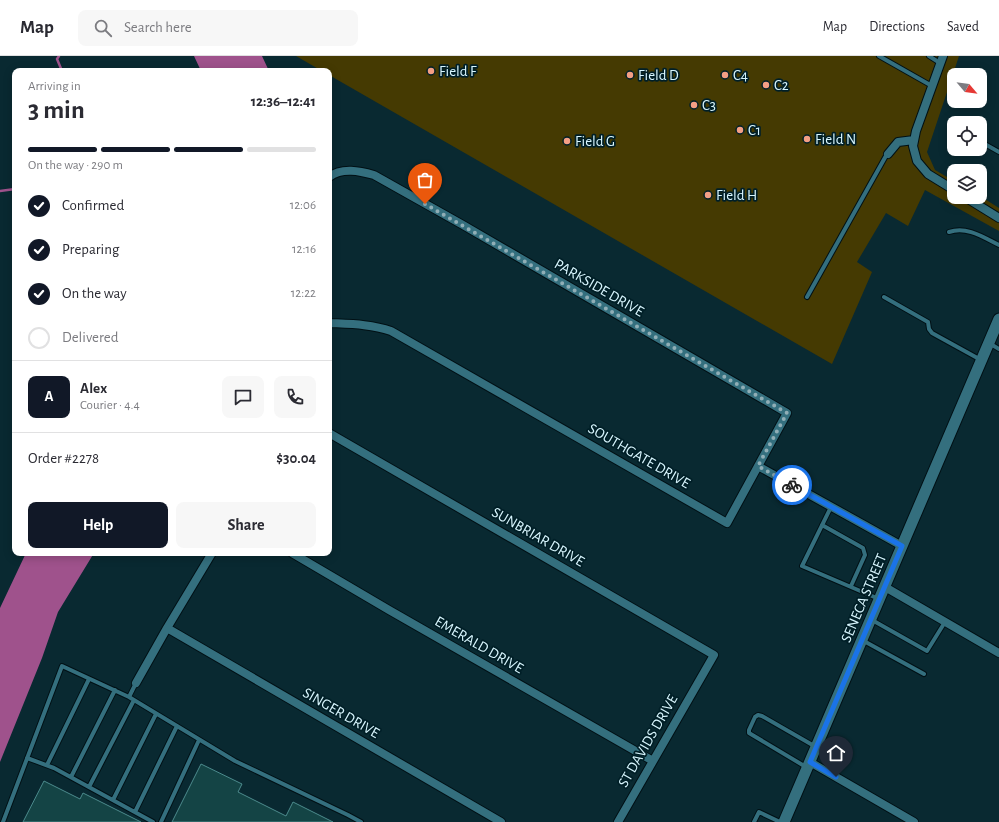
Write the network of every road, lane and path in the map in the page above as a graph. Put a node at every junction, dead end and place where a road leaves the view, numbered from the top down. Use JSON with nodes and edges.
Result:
{"nodes":[{"id":1,"x":878,"y":56,"type":"edge"},
{"id":2,"x":929,"y":56,"type":"edge"},
{"id":3,"x":942,"y":59,"type":"edge"},
{"id":4,"x":932,"y":86,"type":"junction"},
{"id":5,"x":914,"y":140,"type":"junction"},
{"id":6,"x":987,"y":145,"type":"edge"},
{"id":7,"x":999,"y":152,"type":"edge"},
{"id":8,"x":888,"y":154,"type":"joint"},
{"id":9,"x":332,"y":176,"type":"edge"},
{"id":10,"x":947,"y":186,"type":"edge"},
{"id":11,"x":976,"y":204,"type":"edge"},
{"id":12,"x":999,"y":218,"type":"edge"},
{"id":13,"x":948,"y":232,"type":"dead end"},
{"id":14,"x":999,"y":245,"type":"edge"},
{"id":15,"x":884,"y":297,"type":"dead end"},
{"id":16,"x":807,"y":298,"type":"dead end"},
{"id":17,"x":999,"y":319,"type":"edge"},
{"id":18,"x":332,"y":323,"type":"edge"},
{"id":19,"x":989,"y":343,"type":"junction"},
{"id":20,"x":999,"y":349,"type":"edge"},
{"id":21,"x":981,"y":360,"type":"junction"},
{"id":22,"x":332,"y":435,"type":"edge"},
{"id":23,"x":758,"y":466,"type":"junction"},
{"id":24,"x":831,"y":506,"type":"junction"},
{"id":25,"x":822,"y":525,"type":"junction"},
{"id":26,"x":902,"y":546,"type":"junction"},
{"id":27,"x":210,"y":556,"type":"edge"},
{"id":28,"x":297,"y":556,"type":"edge"},
{"id":29,"x":850,"y":586,"type":"junction"},
{"id":30,"x":885,"y":587,"type":"junction"},
{"id":31,"x":879,"y":599,"type":"junction"},
{"id":32,"x":871,"y":619,"type":"junction"},
{"id":33,"x":946,"y":622,"type":"junction"},
{"id":34,"x":167,"y":628,"type":"junction"},
{"id":35,"x":862,"y":640,"type":"junction"},
{"id":36,"x":999,"y":653,"type":"edge"},
{"id":37,"x":703,"y":674,"type":"joint"},
{"id":38,"x":924,"y":674,"type":"dead end"},
{"id":39,"x":89,"y":679,"type":"junction"},
{"id":40,"x":136,"y":683,"type":"joint"},
{"id":41,"x":114,"y":690,"type":"junction"},
{"id":42,"x":129,"y":697,"type":"junction"},
{"id":43,"x":134,"y":700,"type":"junction"},
{"id":44,"x":156,"y":714,"type":"junction"},
{"id":45,"x":176,"y":726,"type":"junction"},
{"id":46,"x":199,"y":740,"type":"junction"},
{"id":47,"x":816,"y":748,"type":"junction"},
{"id":48,"x":28,"y":758,"type":"junction"},
{"id":49,"x":653,"y":761,"type":"junction"},
{"id":50,"x":47,"y":765,"type":"junction"},
{"id":51,"x":808,"y":765,"type":"junction"},
{"id":52,"x":71,"y":777,"type":"junction"},
{"id":53,"x":89,"y":787,"type":"junction"},
{"id":54,"x":113,"y":800,"type":"junction"},
{"id":55,"x":135,"y":812,"type":"junction"},
{"id":56,"x":3,"y":822,"type":"edge"},
{"id":57,"x":153,"y":822,"type":"edge"},
{"id":58,"x":160,"y":822,"type":"edge"},
{"id":59,"x":361,"y":822,"type":"edge"},
{"id":60,"x":501,"y":822,"type":"edge"},
{"id":61,"x":618,"y":822,"type":"edge"},
{"id":62,"x":754,"y":822,"type":"edge"},
{"id":63,"x":780,"y":822,"type":"edge"},
{"id":64,"x":784,"y":822,"type":"edge"},
{"id":65,"x":914,"y":822,"type":"edge"}],
"edges":[{"from":1,"to":4,"type":"lane"},
{"from":2,"to":3,"type":"lane"},
{"from":3,"to":4,"type":"street"},
{"from":4,"to":5,"type":"street"},
{"from":5,"to":8,"type":"street"},
{"from":5,"to":10,"type":"street"},
{"from":6,"to":7,"type":"lane"},
{"from":8,"to":16,"type":"lane"},
{"from":9,"to":23,"type":"street","name":"PARKSIDE DRIVE"},
{"from":11,"to":12,"type":"street"},
{"from":13,"to":14,"type":"lane"},
{"from":15,"to":21,"type":"lane"},
{"from":17,"to":19,"type":"street","name":"SENECA STREET"},
{"from":18,"to":23,"type":"street","name":"SOUTHGATE DRIVE"},
{"from":19,"to":20,"type":"lane"},
{"from":19,"to":21,"type":"street","name":"SENECA STREET"},
{"from":21,"to":26,"type":"street","name":"SENECA STREET"},
{"from":22,"to":37,"type":"street","name":"SUNBRIAR DRIVE"},
{"from":23,"to":24,"type":"street"},
{"from":24,"to":25,"type":"lane"},
{"from":24,"to":26,"type":"street"},
{"from":25,"to":29,"type":"lane"},
{"from":25,"to":29,"type":"lane"},
{"from":26,"to":30,"type":"street","name":"SENECA STREET"},
{"from":27,"to":34,"type":"street"},
{"from":28,"to":49,"type":"street","name":"EMERALD DRIVE"},
{"from":29,"to":31,"type":"lane"},
{"from":30,"to":31,"type":"street","name":"SENECA STREET"},
{"from":30,"to":33,"type":"street"},
{"from":31,"to":32,"type":"street","name":"SENECA STREET"},
{"from":32,"to":33,"type":"lane"},
{"from":32,"to":35,"type":"street","name":"SENECA STREET"},
{"from":33,"to":36,"type":"street"},
{"from":34,"to":40,"type":"street"},
{"from":34,"to":60,"type":"street","name":"SINGER DRIVE"},
{"from":35,"to":38,"type":"lane"},
{"from":35,"to":47,"type":"street","name":"SENECA STREET"},
{"from":37,"to":49,"type":"street","name":"ST DAVIDS DRIVE"},
{"from":39,"to":41,"type":"lane"},
{"from":39,"to":48,"type":"lane"},
{"from":39,"to":50,"type":"lane"},
{"from":40,"to":42,"type":"lane"},
{"from":41,"to":42,"type":"lane"},
{"from":41,"to":52,"type":"lane"},
{"from":42,"to":43,"type":"lane"},
{"from":43,"to":44,"type":"lane"},
{"from":43,"to":53,"type":"lane"},
{"from":44,"to":45,"type":"lane"},
{"from":44,"to":54,"type":"lane"},
{"from":45,"to":46,"type":"lane"},
{"from":45,"to":55,"type":"lane"},
{"from":46,"to":58,"type":"lane"},
{"from":46,"to":59,"type":"lane"},
{"from":47,"to":51,"type":"street","name":"SENECA STREET"},
{"from":47,"to":51,"type":"lane"},
{"from":48,"to":50,"type":"lane"},
{"from":48,"to":56,"type":"lane"},
{"from":49,"to":61,"type":"street","name":"ST DAVIDS DRIVE"},
{"from":50,"to":52,"type":"lane"},
{"from":51,"to":64,"type":"street","name":"SENECA STREET"},
{"from":51,"to":65,"type":"street"},
{"from":52,"to":53,"type":"lane"},
{"from":53,"to":54,"type":"lane"},
{"from":54,"to":55,"type":"lane"},
{"from":55,"to":57,"type":"lane"},
{"from":62,"to":63,"type":"lane"}]}
